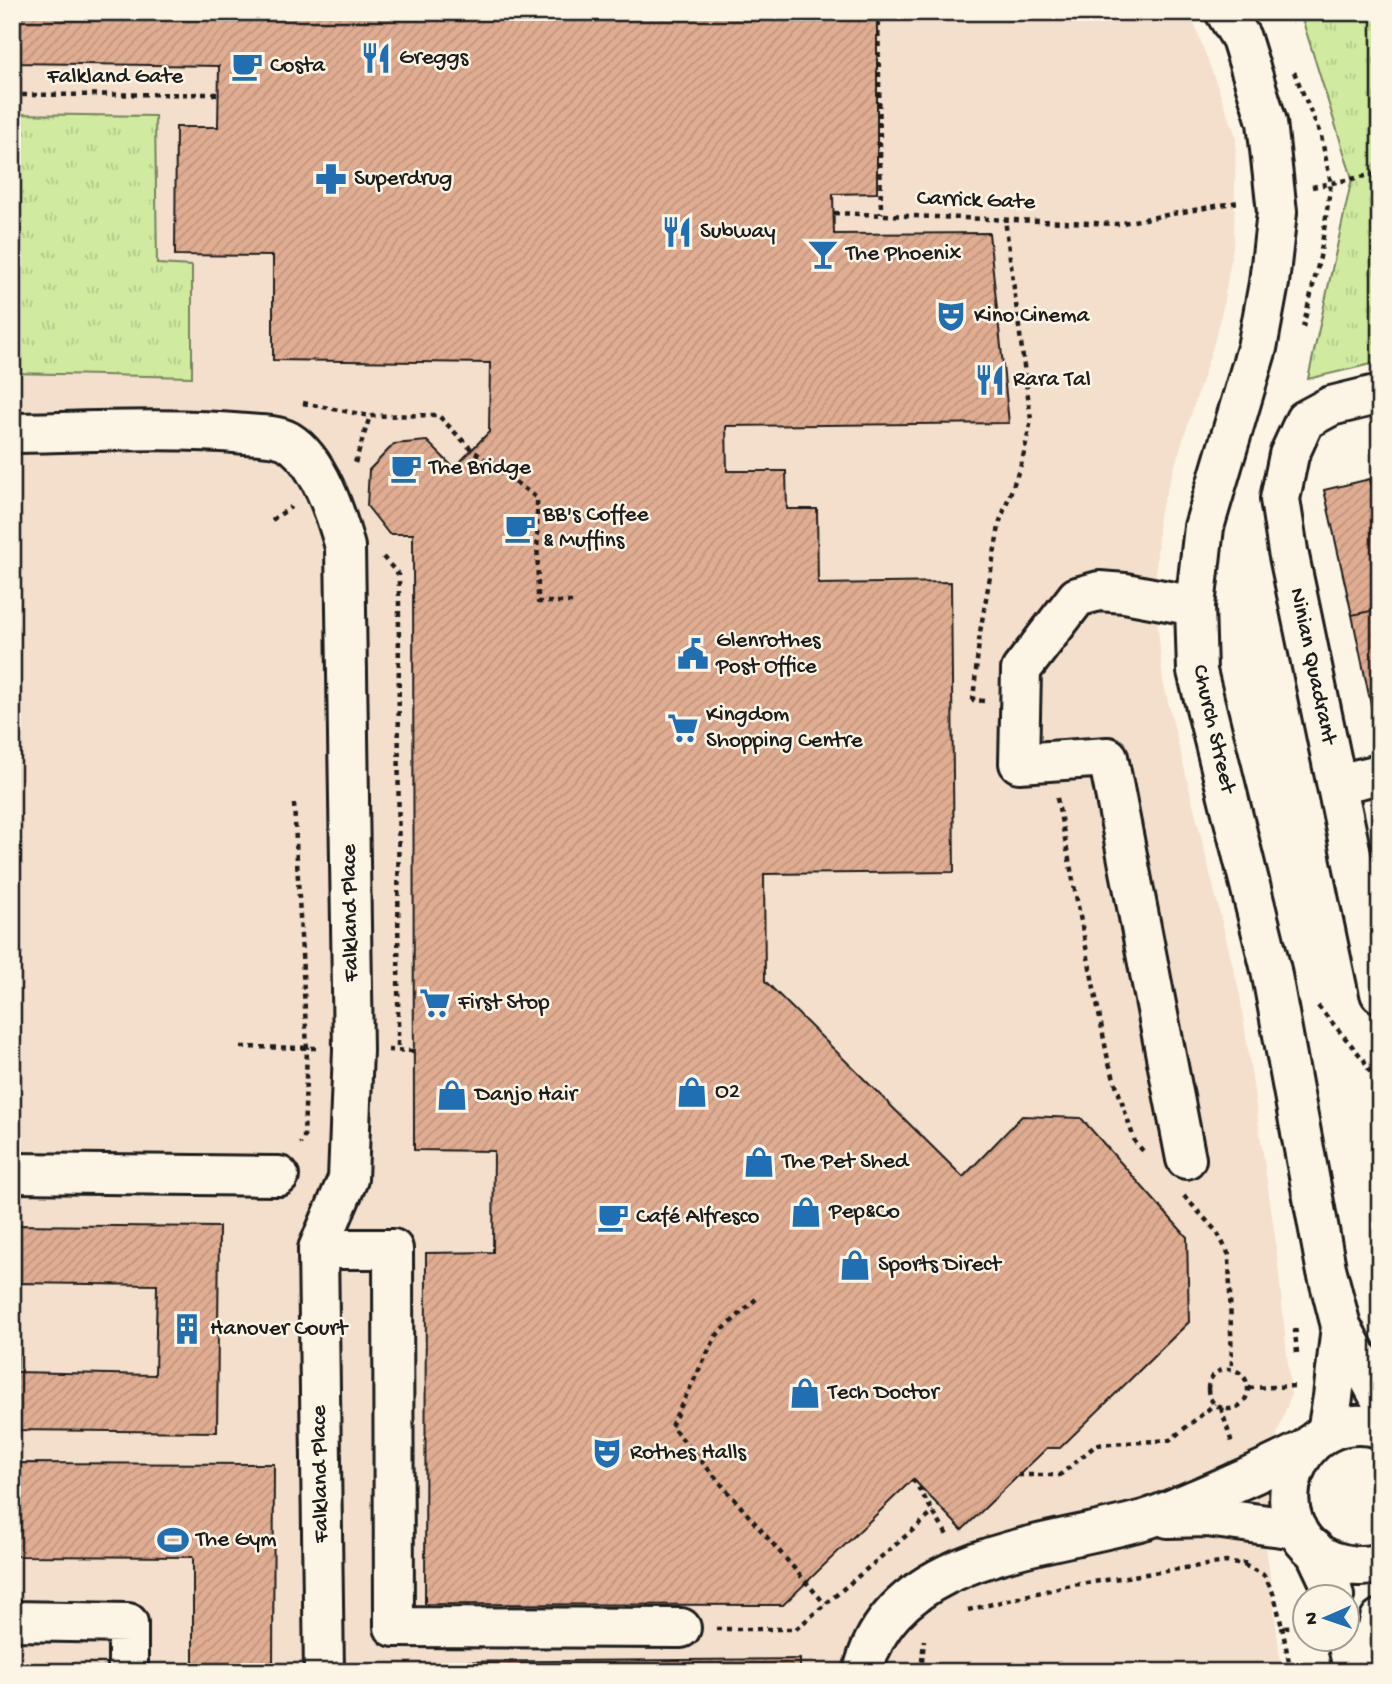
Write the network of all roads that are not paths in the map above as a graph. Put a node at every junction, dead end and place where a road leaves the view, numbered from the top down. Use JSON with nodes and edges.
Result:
{"nodes":[{"id":1,"x":1225,"y":12,"type":"edge"},
{"id":2,"x":1380,"y":394,"type":"edge"},
{"id":3,"x":12,"y":433,"type":"edge"},
{"id":4,"x":1195,"y":606,"type":"junction"},
{"id":5,"x":1380,"y":775,"type":"edge"},
{"id":6,"x":1337,"y":784,"type":"junction"},
{"id":7,"x":1380,"y":993,"type":"edge"},
{"id":8,"x":1186,"y":1159,"type":"dead end"},
{"id":9,"x":12,"y":1173,"type":"edge"},
{"id":10,"x":279,"y":1176,"type":"road end"},
{"id":11,"x":318,"y":1249,"type":"junction"},
{"id":12,"x":1341,"y":1326,"type":"junction"},
{"id":13,"x":1380,"y":1398,"type":"edge"},
{"id":14,"x":1380,"y":1428,"type":"edge"},
{"id":15,"x":1315,"y":1441,"type":"junction"},
{"id":16,"x":1148,"y":1518,"type":"junction"},
{"id":17,"x":1305,"y":1539,"type":"junction"},
{"id":18,"x":1380,"y":1563,"type":"edge"},
{"id":19,"x":1329,"y":1582,"type":"edge"},
{"id":20,"x":1380,"y":1619,"type":"edge"},
{"id":21,"x":12,"y":1621,"type":"edge"},
{"id":22,"x":681,"y":1628,"type":"road end"},
{"id":23,"x":1349,"y":1652,"type":"edge"},
{"id":24,"x":128,"y":1672,"type":"edge"},
{"id":25,"x":324,"y":1672,"type":"edge"},
{"id":26,"x":863,"y":1672,"type":"edge"},
{"id":27,"x":1354,"y":1672,"type":"edge"},
{"id":28,"x":1377,"y":1672,"type":"edge"}],
"edges":[{"from":1,"to":4,"type":"street","name":"Church Street"},
{"from":2,"to":6,"type":"street","name":"Ninian Quadrant"},
{"from":3,"to":11,"type":"street","name":"Falkland Place"},
{"from":4,"to":8,"type":"street"},
{"from":4,"to":12,"type":"street","name":"Church Street"},
{"from":5,"to":6,"type":"street"},
{"from":6,"to":7,"type":"street","name":"Ninian Quadrant"},
{"from":9,"to":10,"type":"street"},
{"from":11,"to":22,"type":"street"},
{"from":11,"to":25,"type":"street","name":"Falkland Place"},
{"from":12,"to":13,"type":"street","name":"Church Street"},
{"from":12,"to":15,"type":"street","name":"Church Street"},
{"from":14,"to":15,"type":"street"},
{"from":15,"to":16,"type":"street"},
{"from":15,"to":17,"type":"street","name":"Church Street"},
{"from":16,"to":17,"type":"street"},
{"from":16,"to":26,"type":"street"},
{"from":17,"to":18,"type":"street"},
{"from":17,"to":19,"type":"street"},
{"from":20,"to":28,"type":"street"},
{"from":21,"to":24,"type":"street"},
{"from":23,"to":27,"type":"street"}]}
